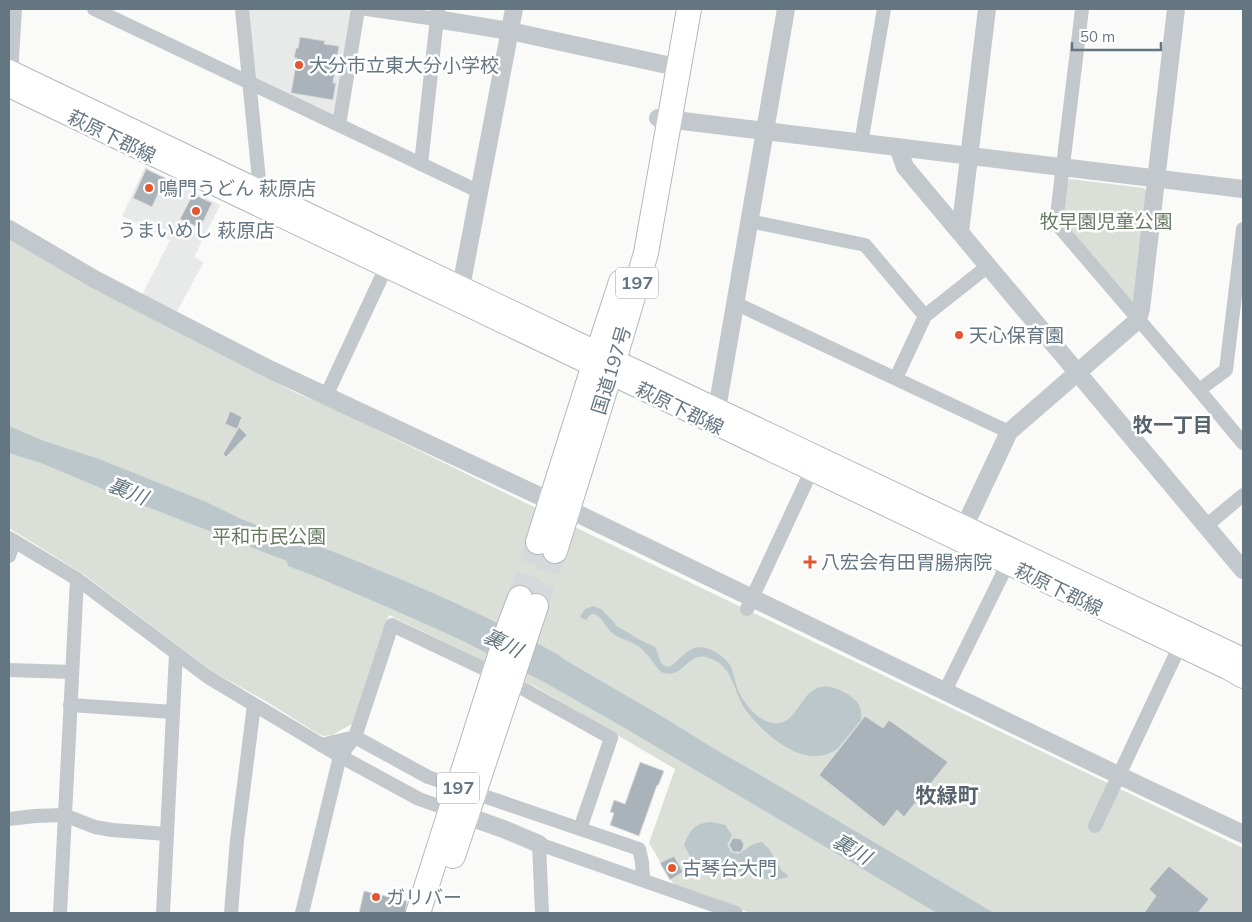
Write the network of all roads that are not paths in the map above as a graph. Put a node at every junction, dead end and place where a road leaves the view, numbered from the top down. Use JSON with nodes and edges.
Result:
{"nodes":[{"id":1,"x":13,"y":9,"type":"edge"},
{"id":2,"x":94,"y":9,"type":"edge"},
{"id":3,"x":125,"y":9,"type":"edge"},
{"id":4,"x":242,"y":9,"type":"edge"},
{"id":5,"x":358,"y":9,"type":"edge"},
{"id":6,"x":367,"y":9,"type":"edge"},
{"id":7,"x":514,"y":9,"type":"edge"},
{"id":8,"x":676,"y":9,"type":"edge"},
{"id":9,"x":689,"y":9,"type":"edge"},
{"id":10,"x":786,"y":9,"type":"edge"},
{"id":11,"x":884,"y":9,"type":"edge"},
{"id":12,"x":987,"y":9,"type":"edge"},
{"id":13,"x":1082,"y":9,"type":"edge"},
{"id":14,"x":1176,"y":9,"type":"edge"},
{"id":15,"x":437,"y":14,"type":"edge"},
{"id":16,"x":124,"y":23,"type":"junction"},
{"id":17,"x":510,"y":31,"type":"junction"},
{"id":18,"x":667,"y":65,"type":"junction"},
{"id":19,"x":9,"y":75,"type":"edge"},
{"id":20,"x":250,"y":83,"type":"junction"},
{"id":21,"x":664,"y":119,"type":"junction"},
{"id":22,"x":339,"y":125,"type":"junction"},
{"id":23,"x":765,"y":131,"type":"junction"},
{"id":24,"x":861,"y":143,"type":"junction"},
{"id":25,"x":898,"y":147,"type":"junction"},
{"id":26,"x":969,"y":156,"type":"junction"},
{"id":27,"x":421,"y":164,"type":"junction"},
{"id":28,"x":1063,"y":167,"type":"junction"},
{"id":29,"x":1156,"y":179,"type":"junction"},
{"id":30,"x":1243,"y":189,"type":"edge"},
{"id":31,"x":480,"y":192,"type":"junction"},
{"id":32,"x":257,"y":197,"type":"junction"},
{"id":33,"x":750,"y":221,"type":"junction"},
{"id":34,"x":9,"y":228,"type":"edge"},
{"id":35,"x":1243,"y":229,"type":"edge"},
{"id":36,"x":960,"y":232,"type":"junction"},
{"id":37,"x":389,"y":261,"type":"junction"},
{"id":38,"x":988,"y":266,"type":"junction"},
{"id":39,"x":458,"y":294,"type":"junction"},
{"id":40,"x":735,"y":303,"type":"junction"},
{"id":41,"x":925,"y":316,"type":"junction"},
{"id":42,"x":1138,"y":320,"type":"junction"},
{"id":43,"x":604,"y":363,"type":"junction"},
{"id":44,"x":1078,"y":373,"type":"junction"},
{"id":45,"x":896,"y":378,"type":"junction"},
{"id":46,"x":1199,"y":390,"type":"junction"},
{"id":47,"x":326,"y":396,"type":"junction"},
{"id":48,"x":717,"y":409,"type":"junction"},
{"id":49,"x":1009,"y":432,"type":"junction"},
{"id":50,"x":1243,"y":443,"type":"edge"},
{"id":51,"x":815,"y":464,"type":"junction"},
{"id":52,"x":1243,"y":495,"type":"edge"},
{"id":53,"x":559,"y":505,"type":"junction"},
{"id":54,"x":1206,"y":526,"type":"junction"},
{"id":55,"x":961,"y":533,"type":"junction"},
{"id":56,"x":11,"y":539,"type":"edge"},
{"id":57,"x":547,"y":547,"type":"tunnel mouth"},
{"id":58,"x":9,"y":556,"type":"edge"},
{"id":59,"x":1011,"y":557,"type":"junction"},
{"id":60,"x":1243,"y":570,"type":"edge"},
{"id":61,"x":77,"y":579,"type":"junction"},
{"id":62,"x":528,"y":602,"type":"tunnel mouth"},
{"id":63,"x":749,"y":604,"type":"junction"},
{"id":64,"x":1183,"y":639,"type":"junction"},
{"id":65,"x":176,"y":652,"type":"junction"},
{"id":66,"x":1243,"y":658,"type":"edge"},
{"id":67,"x":9,"y":670,"type":"edge"},
{"id":68,"x":72,"y":672,"type":"junction"},
{"id":69,"x":505,"y":672,"type":"junction"},
{"id":70,"x":1243,"y":678,"type":"edge"},
{"id":71,"x":945,"y":691,"type":"junction"},
{"id":72,"x":70,"y":705,"type":"junction"},
{"id":73,"x":254,"y":705,"type":"junction"},
{"id":74,"x":173,"y":712,"type":"junction"},
{"id":75,"x":355,"y":737,"type":"junction"},
{"id":76,"x":321,"y":745,"type":"junction"},
{"id":77,"x":340,"y":756,"type":"junction"},
{"id":78,"x":1118,"y":776,"type":"junction"},
{"id":79,"x":467,"y":790,"type":"junction"},
{"id":80,"x":459,"y":813,"type":"junction"},
{"id":81,"x":64,"y":815,"type":"junction"},
{"id":82,"x":9,"y":819,"type":"edge"},
{"id":83,"x":1094,"y":826,"type":"dead end"},
{"id":84,"x":580,"y":829,"type":"junction"},
{"id":85,"x":167,"y":834,"type":"junction"},
{"id":86,"x":1243,"y":834,"type":"edge"},
{"id":87,"x":539,"y":844,"type":"junction"},
{"id":88,"x":643,"y":880,"type":"junction"},
{"id":89,"x":701,"y":907,"type":"edge"},
{"id":90,"x":60,"y":913,"type":"edge"},
{"id":91,"x":163,"y":913,"type":"edge"},
{"id":92,"x":231,"y":913,"type":"edge"},
{"id":93,"x":302,"y":913,"type":"edge"},
{"id":94,"x":418,"y":913,"type":"edge"},
{"id":95,"x":435,"y":913,"type":"edge"},
{"id":96,"x":542,"y":913,"type":"edge"},
{"id":97,"x":736,"y":913,"type":"edge"}],
"edges":[{"from":1,"to":19,"type":"street"},
{"from":2,"to":16,"type":"street"},
{"from":3,"to":16,"type":"street"},
{"from":4,"to":20,"type":"street"},
{"from":5,"to":22,"type":"street"},
{"from":6,"to":15,"type":"street"},
{"from":7,"to":17,"type":"street"},
{"from":8,"to":18,"type":"highway","name":"国道197号","number":"197"},
{"from":9,"to":21,"type":"highway","name":"国道197号","number":"197"},
{"from":10,"to":23,"type":"street"},
{"from":11,"to":24,"type":"street"},
{"from":12,"to":26,"type":"street"},
{"from":13,"to":28,"type":"street"},
{"from":14,"to":29,"type":"street"},
{"from":15,"to":17,"type":"street"},
{"from":15,"to":27,"type":"street"},
{"from":16,"to":20,"type":"street"},
{"from":17,"to":18,"type":"street"},
{"from":17,"to":31,"type":"street"},
{"from":18,"to":21,"type":"highway","name":"国道197号","number":"197"},
{"from":19,"to":32,"type":"main road","name":"萩原下郡線"},
{"from":20,"to":22,"type":"street"},
{"from":20,"to":32,"type":"street"},
{"from":21,"to":23,"type":"street"},
{"from":21,"to":43,"type":"highway","name":"国道197号","number":"197"},
{"from":22,"to":27,"type":"street"},
{"from":23,"to":24,"type":"street"},
{"from":23,"to":33,"type":"street"},
{"from":24,"to":25,"type":"street"},
{"from":25,"to":26,"type":"street"},
{"from":25,"to":36,"type":"street"},
{"from":26,"to":28,"type":"street"},
{"from":26,"to":36,"type":"street"},
{"from":27,"to":31,"type":"street"},
{"from":28,"to":29,"type":"street"},
{"from":28,"to":42,"type":"street"},
{"from":29,"to":30,"type":"street"},
{"from":29,"to":42,"type":"street"},
{"from":31,"to":39,"type":"street"},
{"from":32,"to":37,"type":"main road","name":"萩原下郡線"},
{"from":33,"to":40,"type":"street"},
{"from":33,"to":41,"type":"street"},
{"from":34,"to":47,"type":"street"},
{"from":35,"to":46,"type":"street"},
{"from":36,"to":38,"type":"street"},
{"from":37,"to":39,"type":"main road","name":"萩原下郡線"},
{"from":37,"to":47,"type":"street"},
{"from":38,"to":41,"type":"street"},
{"from":38,"to":44,"type":"street"},
{"from":39,"to":43,"type":"main road","name":"萩原下郡線"},
{"from":40,"to":45,"type":"street"},
{"from":40,"to":48,"type":"street"},
{"from":41,"to":45,"type":"street"},
{"from":42,"to":44,"type":"street"},
{"from":42,"to":46,"type":"street"},
{"from":43,"to":48,"type":"main road","name":"萩原下郡線"},
{"from":43,"to":51,"type":"main road","name":"萩原下郡線"},
{"from":43,"to":53,"type":"highway","name":"国道197号","number":"197"},
{"from":44,"to":49,"type":"street"},
{"from":44,"to":54,"type":"street"},
{"from":45,"to":49,"type":"street"},
{"from":46,"to":50,"type":"street"},
{"from":47,"to":53,"type":"street"},
{"from":48,"to":51,"type":"main road","name":"萩原下郡線"},
{"from":49,"to":55,"type":"street"},
{"from":51,"to":55,"type":"main road","name":"萩原下郡線"},
{"from":51,"to":63,"type":"street"},
{"from":52,"to":54,"type":"street"},
{"from":53,"to":57,"type":"highway","name":"国道197号","number":"197"},
{"from":53,"to":63,"type":"street"},
{"from":54,"to":60,"type":"street"},
{"from":55,"to":59,"type":"main road","name":"萩原下郡線"},
{"from":56,"to":58,"type":"street"},
{"from":56,"to":61,"type":"street"},
{"from":59,"to":64,"type":"main road","name":"萩原下郡線"},
{"from":59,"to":71,"type":"street"},
{"from":61,"to":65,"type":"street"},
{"from":61,"to":68,"type":"street"},
{"from":62,"to":69,"type":"highway","number":"197"},
{"from":63,"to":71,"type":"street"},
{"from":64,"to":66,"type":"main road","name":"萩原下郡線"},
{"from":64,"to":70,"type":"main road","name":"萩原下郡線"},
{"from":64,"to":78,"type":"street"},
{"from":65,"to":73,"type":"street"},
{"from":65,"to":74,"type":"street"},
{"from":67,"to":68,"type":"street"},
{"from":68,"to":72,"type":"street"},
{"from":69,"to":75,"type":"street"},
{"from":69,"to":79,"type":"highway","number":"197"},
{"from":69,"to":84,"type":"street"},
{"from":71,"to":78,"type":"street"},
{"from":72,"to":74,"type":"street"},
{"from":72,"to":81,"type":"street"},
{"from":73,"to":76,"type":"street"},
{"from":73,"to":92,"type":"street"},
{"from":74,"to":85,"type":"street"},
{"from":75,"to":76,"type":"street"},
{"from":75,"to":77,"type":"street"},
{"from":75,"to":79,"type":"street"},
{"from":76,"to":77,"type":"street"},
{"from":77,"to":80,"type":"street"},
{"from":77,"to":93,"type":"street"},
{"from":78,"to":83,"type":"street"},
{"from":78,"to":86,"type":"street"},
{"from":79,"to":80,"type":"highway","number":"197"},
{"from":79,"to":84,"type":"street"},
{"from":80,"to":87,"type":"street"},
{"from":80,"to":94,"type":"highway","number":"197"},
{"from":80,"to":95,"type":"highway","number":"197"},
{"from":81,"to":82,"type":"street"},
{"from":81,"to":85,"type":"street"},
{"from":81,"to":90,"type":"street"},
{"from":84,"to":88,"type":"street"},
{"from":85,"to":91,"type":"street"},
{"from":87,"to":88,"type":"street"},
{"from":87,"to":96,"type":"street"},
{"from":88,"to":89,"type":"street"},
{"from":89,"to":97,"type":"street"}]}
